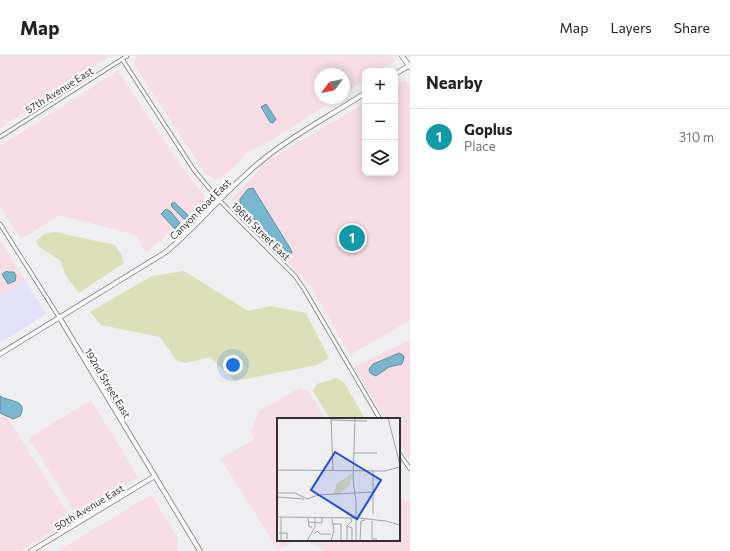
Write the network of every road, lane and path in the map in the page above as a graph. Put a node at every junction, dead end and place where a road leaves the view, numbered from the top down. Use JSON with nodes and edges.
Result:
{"nodes":[{"id":1,"x":128,"y":56,"type":"edge"},
{"id":2,"x":402,"y":56,"type":"edge"},
{"id":3,"x":122,"y":59,"type":"junction"},
{"id":4,"x":410,"y":66,"type":"edge"},
{"id":5,"x":398,"y":72,"type":"edge"},
{"id":6,"x":362,"y":95,"type":"edge"},
{"id":7,"x":0,"y":137,"type":"edge"},
{"id":8,"x":219,"y":200,"type":"junction"},
{"id":9,"x":0,"y":224,"type":"edge"},
{"id":10,"x":59,"y":317,"type":"junction"},
{"id":11,"x":0,"y":354,"type":"edge"},
{"id":12,"x":379,"y":418,"type":"edge"},
{"id":13,"x":400,"y":454,"type":"edge"},
{"id":14,"x":410,"y":469,"type":"edge"},
{"id":15,"x":155,"y":476,"type":"junction"},
{"id":16,"x":31,"y":551,"type":"edge"},
{"id":17,"x":200,"y":551,"type":"edge"}],
"edges":[{"from":1,"to":3,"type":"street","name":"57th Avenue East"},
{"from":2,"to":4,"type":"main road"},
{"from":3,"to":7,"type":"street","name":"57th Avenue East"},
{"from":3,"to":8,"type":"street","name":"196th Street East"},
{"from":4,"to":5,"type":"main road"},
{"from":6,"to":8,"type":"main road","name":"Canyon Road East"},
{"from":8,"to":10,"type":"main road","name":"Canyon Road East"},
{"from":8,"to":12,"type":"street","name":"196th Street East"},
{"from":9,"to":10,"type":"street","name":"192nd Street East"},
{"from":10,"to":11,"type":"main road","name":"Canyon Road East"},
{"from":10,"to":15,"type":"main road","name":"192nd Street East"},
{"from":13,"to":14,"type":"street"},
{"from":15,"to":16,"type":"main road","name":"50th Avenue East"},
{"from":15,"to":17,"type":"main road","name":"192nd Street East"}]}
